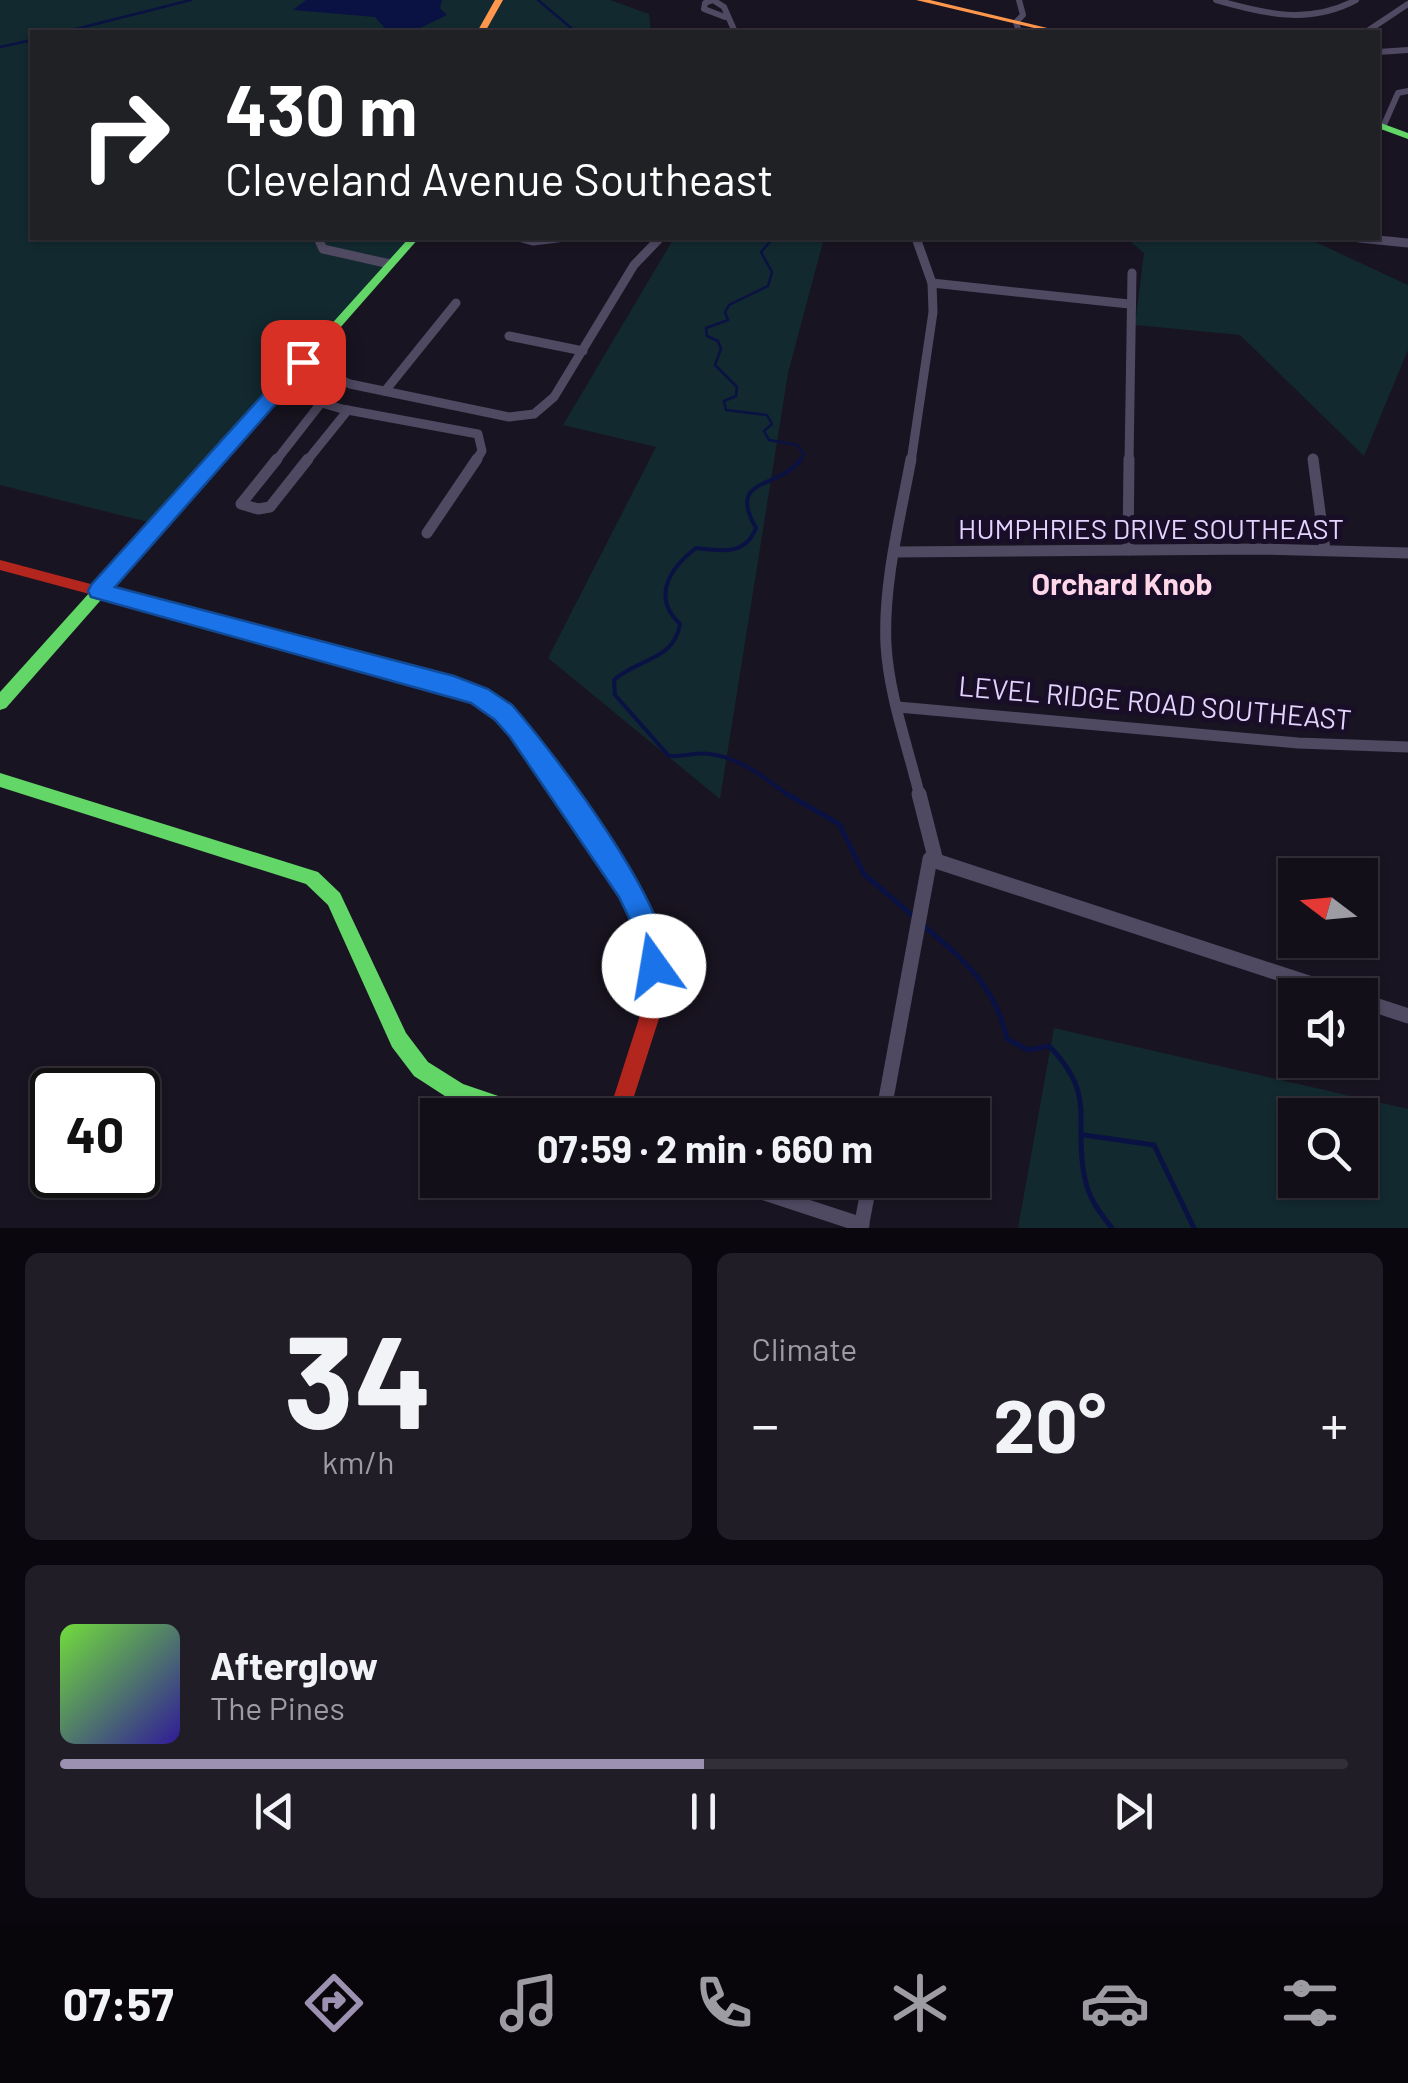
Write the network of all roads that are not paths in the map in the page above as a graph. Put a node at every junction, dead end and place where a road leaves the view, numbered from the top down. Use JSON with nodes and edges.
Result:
{"nodes":[{"id":1,"x":498,"y":0,"type":"edge"},
{"id":2,"x":713,"y":0,"type":"edge"},
{"id":3,"x":920,"y":0,"type":"edge"},
{"id":4,"x":1019,"y":0,"type":"edge"},
{"id":5,"x":1216,"y":0,"type":"edge"},
{"id":6,"x":1356,"y":0,"type":"edge"},
{"id":7,"x":1408,"y":4,"type":"edge"},
{"id":8,"x":725,"y":16,"type":"junction"},
{"id":9,"x":1018,"y":27,"type":"edge"},
{"id":10,"x":482,"y":30,"type":"edge"},
{"id":11,"x":734,"y":30,"type":"edge"},
{"id":12,"x":1043,"y":30,"type":"edge"},
{"id":13,"x":1369,"y":30,"type":"edge"},
{"id":14,"x":1408,"y":50,"type":"edge"},
{"id":15,"x":1380,"y":52,"type":"edge"},
{"id":16,"x":1408,"y":91,"type":"edge"},
{"id":17,"x":1380,"y":126,"type":"edge"},
{"id":18,"x":1408,"y":136,"type":"edge"},
{"id":19,"x":319,"y":240,"type":"edge"},
{"id":20,"x":412,"y":240,"type":"edge"},
{"id":21,"x":658,"y":240,"type":"edge"},
{"id":22,"x":917,"y":240,"type":"edge"},
{"id":23,"x":1378,"y":240,"type":"edge"},
{"id":24,"x":1408,"y":243,"type":"edge"},
{"id":25,"x":390,"y":264,"type":"junction"},
{"id":26,"x":1132,"y":273,"type":"dead end"},
{"id":27,"x":932,"y":282,"type":"junction"},
{"id":28,"x":456,"y":304,"type":"dead end"},
{"id":29,"x":1129,"y":304,"type":"junction"},
{"id":30,"x":509,"y":336,"type":"dead end"},
{"id":31,"x":583,"y":351,"type":"junction"},
{"id":32,"x":310,"y":365,"type":"junction"},
{"id":33,"x":278,"y":390,"type":"junction"},
{"id":34,"x":385,"y":391,"type":"junction"},
{"id":35,"x":321,"y":403,"type":"junction"},
{"id":36,"x":348,"y":410,"type":"junction"},
{"id":37,"x":1313,"y":458,"type":"dead end"},
{"id":38,"x":428,"y":533,"type":"dead end"},
{"id":39,"x":1128,"y":550,"type":"junction"},
{"id":40,"x":1324,"y":550,"type":"junction"},
{"id":41,"x":894,"y":552,"type":"junction"},
{"id":42,"x":1408,"y":554,"type":"edge"},
{"id":43,"x":0,"y":565,"type":"edge"},
{"id":44,"x":99,"y":591,"type":"junction"},
{"id":45,"x":0,"y":703,"type":"edge"},
{"id":46,"x":898,"y":707,"type":"junction"},
{"id":47,"x":1408,"y":747,"type":"edge"},
{"id":48,"x":0,"y":780,"type":"edge"},
{"id":49,"x":936,"y":860,"type":"junction"},
{"id":50,"x":1293,"y":978,"type":"edge"},
{"id":51,"x":1378,"y":1006,"type":"edge"},
{"id":52,"x":1408,"y":1016,"type":"edge"},
{"id":53,"x":476,"y":1098,"type":"edge"},
{"id":54,"x":623,"y":1098,"type":"edge"},
{"id":55,"x":885,"y":1098,"type":"edge"},
{"id":56,"x":779,"y":1198,"type":"edge"},
{"id":57,"x":867,"y":1198,"type":"edge"},
{"id":58,"x":862,"y":1226,"type":"edge"}],
"edges":[{"from":1,"to":10,"type":"street"},
{"from":2,"to":8,"type":"street"},
{"from":2,"to":8,"type":"street"},
{"from":3,"to":9,"type":"street"},
{"from":4,"to":9,"type":"street"},
{"from":5,"to":6,"type":"street"},
{"from":7,"to":13,"type":"street"},
{"from":8,"to":11,"type":"street"},
{"from":9,"to":12,"type":"street"},
{"from":14,"to":15,"type":"street"},
{"from":16,"to":17,"type":"street"},
{"from":17,"to":18,"type":"street"},
{"from":19,"to":25,"type":"street"},
{"from":20,"to":25,"type":"street"},
{"from":21,"to":31,"type":"street"},
{"from":22,"to":27,"type":"street"},
{"from":23,"to":24,"type":"street"},
{"from":25,"to":32,"type":"street"},
{"from":26,"to":29,"type":"street"},
{"from":27,"to":29,"type":"street"},
{"from":27,"to":41,"type":"street"},
{"from":28,"to":34,"type":"street"},
{"from":29,"to":39,"type":"street"},
{"from":30,"to":31,"type":"street"},
{"from":31,"to":34,"type":"street"},
{"from":32,"to":33,"type":"street"},
{"from":32,"to":34,"type":"street"},
{"from":33,"to":35,"type":"street"},
{"from":33,"to":44,"type":"street"},
{"from":35,"to":36,"type":"street"},
{"from":35,"to":36,"type":"street"},
{"from":36,"to":38,"type":"street"},
{"from":37,"to":40,"type":"street"},
{"from":39,"to":40,"type":"street","name":"HUMPHRIES DRIVE SOUTHEAST"},
{"from":39,"to":41,"type":"street","name":"HUMPHRIES DRIVE SOUTHEAST"},
{"from":40,"to":42,"type":"street","name":"HUMPHRIES DRIVE SOUTHEAST"},
{"from":41,"to":46,"type":"street"},
{"from":43,"to":44,"type":"street"},
{"from":44,"to":45,"type":"street"},
{"from":44,"to":54,"type":"street"},
{"from":46,"to":47,"type":"street","name":"LEVEL RIDGE ROAD SOUTHEAST"},
{"from":46,"to":49,"type":"street"},
{"from":48,"to":53,"type":"street"},
{"from":49,"to":50,"type":"street"},
{"from":49,"to":55,"type":"street"},
{"from":51,"to":52,"type":"street"},
{"from":56,"to":58,"type":"street"},
{"from":57,"to":58,"type":"street"}]}
